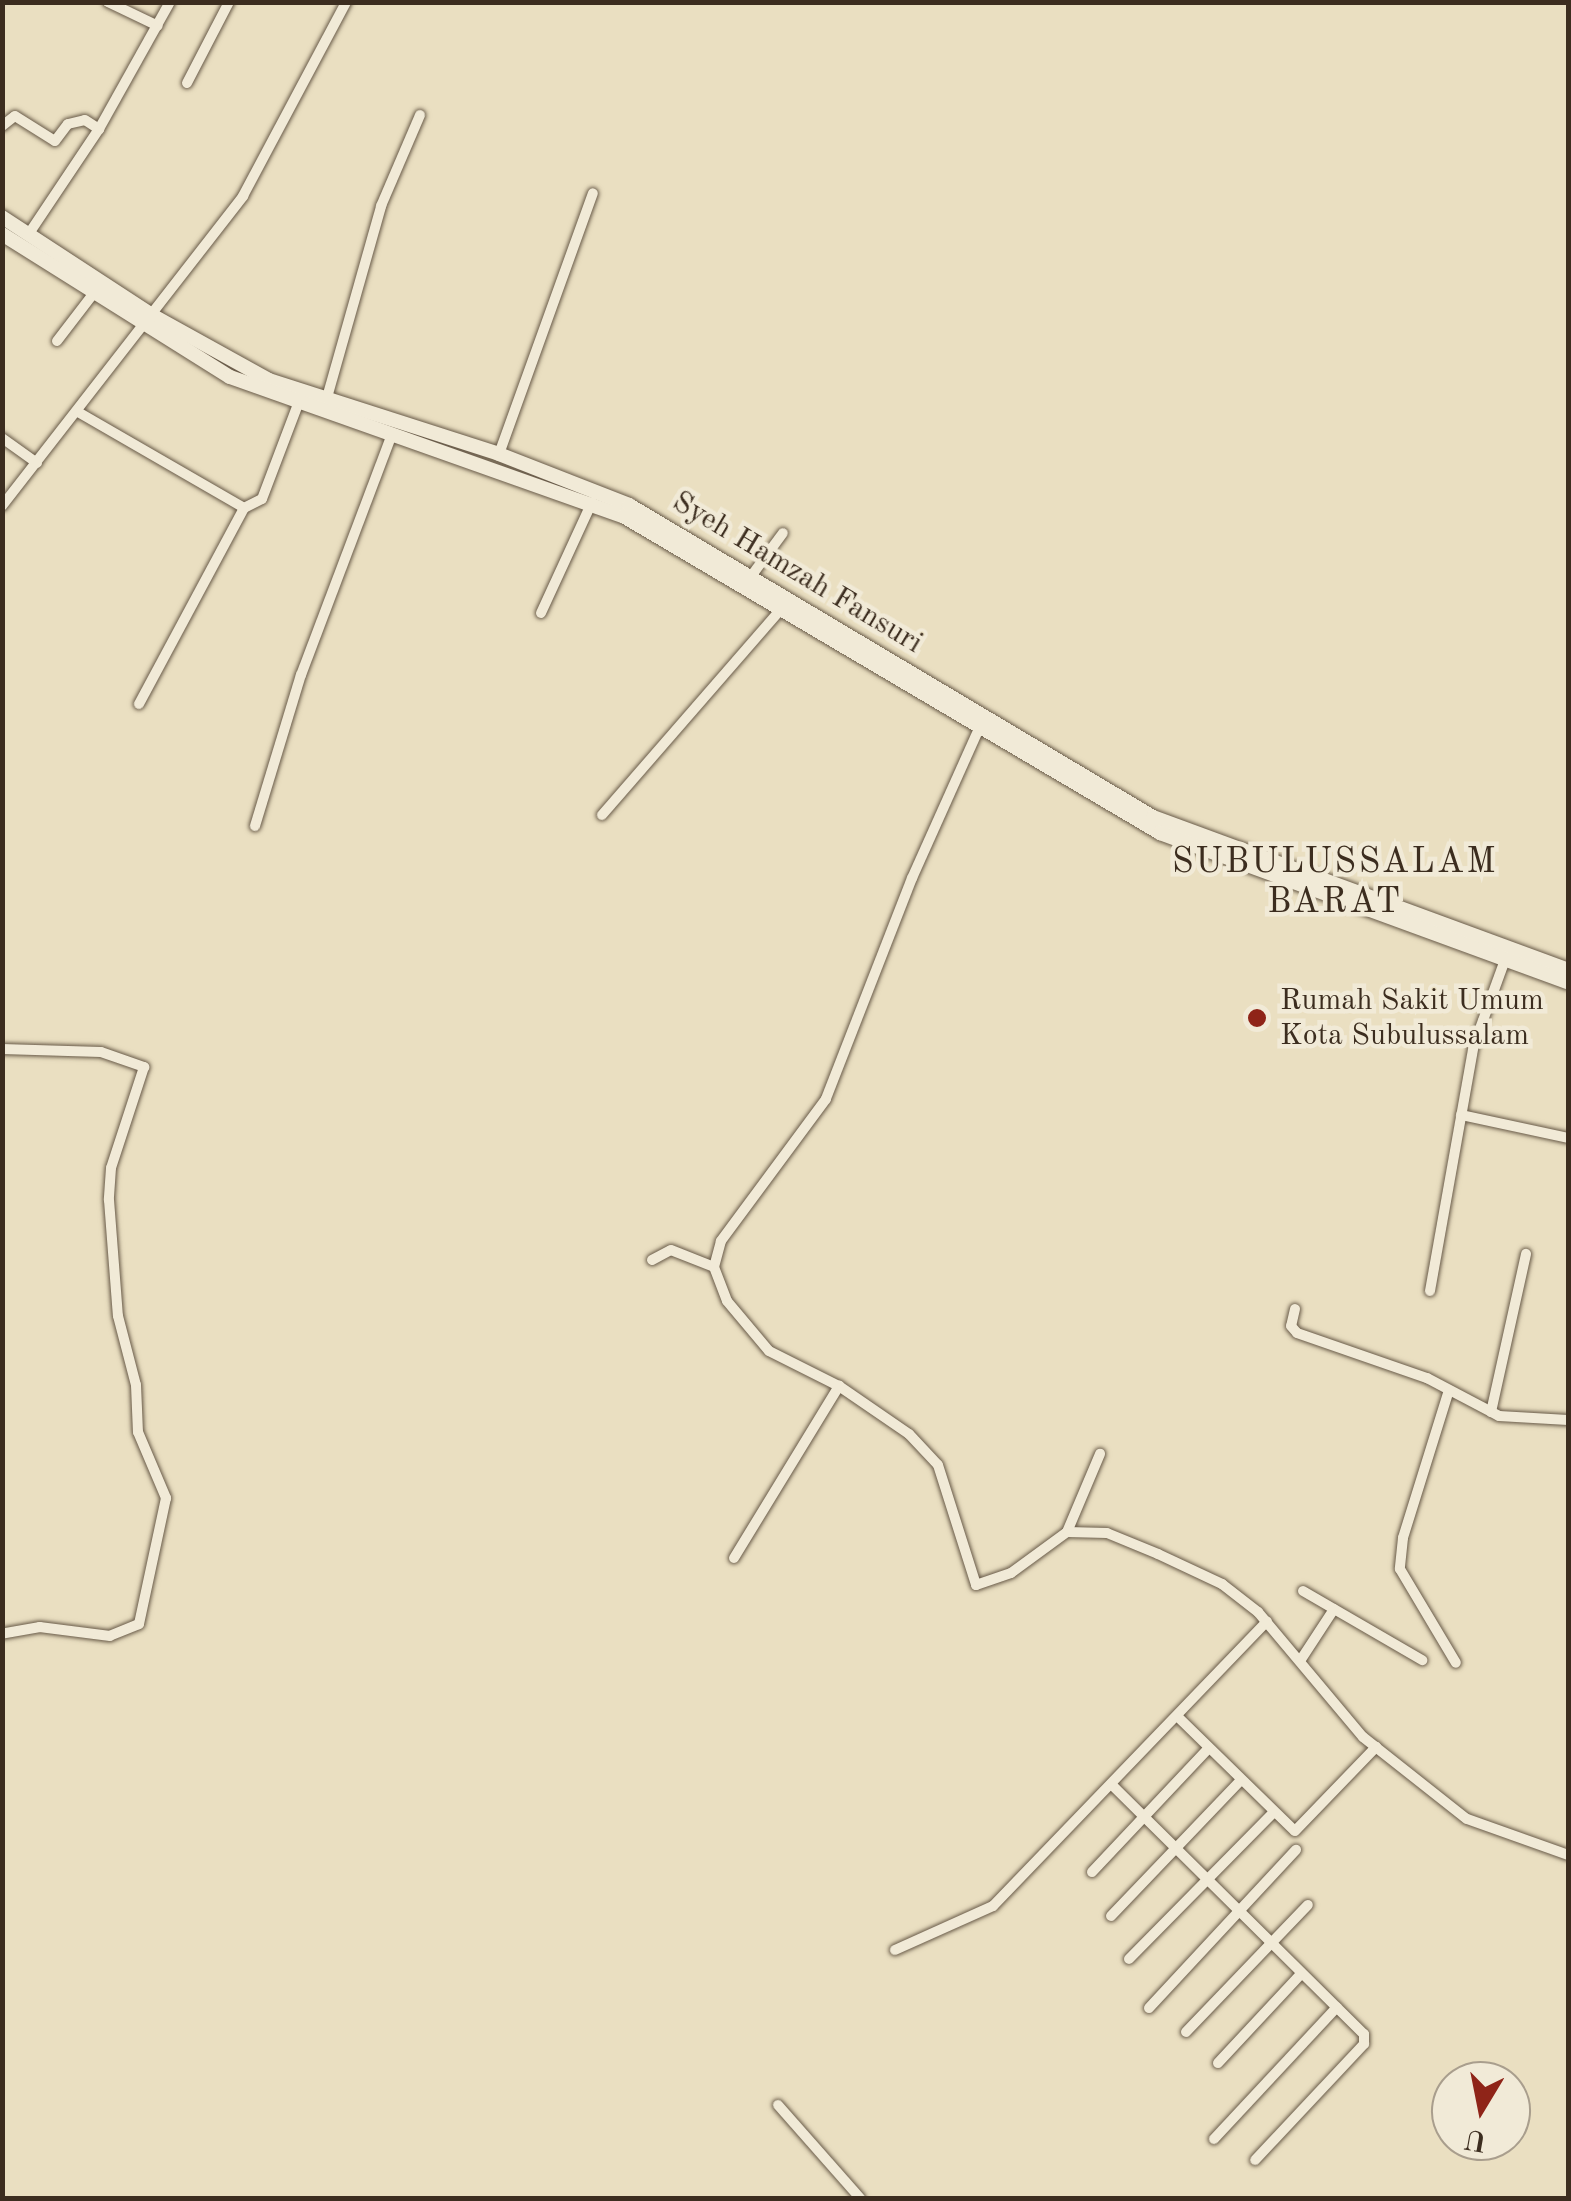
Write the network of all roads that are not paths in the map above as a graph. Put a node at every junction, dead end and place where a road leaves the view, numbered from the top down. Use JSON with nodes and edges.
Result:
{"nodes":[{"id":1,"x":108,"y":2,"type":"edge"},
{"id":2,"x":170,"y":2,"type":"edge"},
{"id":3,"x":229,"y":2,"type":"edge"},
{"id":4,"x":346,"y":2,"type":"edge"},
{"id":5,"x":158,"y":26,"type":"junction"},
{"id":6,"x":187,"y":84,"type":"dead end"},
{"id":7,"x":420,"y":115,"type":"dead end"},
{"id":8,"x":2,"y":126,"type":"edge"},
{"id":9,"x":99,"y":130,"type":"junction"},
{"id":10,"x":593,"y":193,"type":"dead end"},
{"id":11,"x":2,"y":217,"type":"edge"},
{"id":12,"x":2,"y":234,"type":"edge"},
{"id":13,"x":28,"y":235,"type":"junction"},
{"id":14,"x":93,"y":294,"type":"junction"},
{"id":15,"x":155,"y":317,"type":"junction"},
{"id":16,"x":141,"y":325,"type":"junction"},
{"id":17,"x":57,"y":341,"type":"dead end"},
{"id":18,"x":298,"y":404,"type":"junction"},
{"id":19,"x":324,"y":405,"type":"junction"},
{"id":20,"x":78,"y":412,"type":"junction"},
{"id":21,"x":392,"y":434,"type":"junction"},
{"id":22,"x":2,"y":438,"type":"edge"},
{"id":23,"x":499,"y":454,"type":"junction"},
{"id":24,"x":37,"y":463,"type":"junction"},
{"id":25,"x":568,"y":487,"type":"junction"},
{"id":26,"x":592,"y":502,"type":"junction"},
{"id":27,"x":2,"y":506,"type":"edge"},
{"id":28,"x":244,"y":508,"type":"junction"},
{"id":29,"x":783,"y":533,"type":"dead end"},
{"id":30,"x":752,"y":575,"type":"junction"},
{"id":31,"x":782,"y":608,"type":"junction"},
{"id":32,"x":541,"y":613,"type":"dead end"},
{"id":33,"x":139,"y":704,"type":"dead end"},
{"id":34,"x":981,"y":724,"type":"junction"},
{"id":35,"x":602,"y":815,"type":"dead end"},
{"id":36,"x":254,"y":826,"type":"dead end"},
{"id":37,"x":1188,"y":839,"type":"junction"},
{"id":38,"x":1505,"y":960,"type":"junction"},
{"id":39,"x":1568,"y":970,"type":"edge"},
{"id":40,"x":1568,"y":982,"type":"edge"},
{"id":41,"x":2,"y":1049,"type":"edge"},
{"id":42,"x":1462,"y":1114,"type":"junction"},
{"id":43,"x":1568,"y":1138,"type":"edge"},
{"id":44,"x":1526,"y":1254,"type":"dead end"},
{"id":45,"x":652,"y":1260,"type":"dead end"},
{"id":46,"x":714,"y":1267,"type":"junction"},
{"id":47,"x":1430,"y":1291,"type":"dead end"},
{"id":48,"x":1295,"y":1309,"type":"dead end"},
{"id":49,"x":839,"y":1386,"type":"junction"},
{"id":50,"x":1449,"y":1390,"type":"junction"},
{"id":51,"x":1491,"y":1412,"type":"junction"},
{"id":52,"x":1568,"y":1420,"type":"edge"},
{"id":53,"x":1100,"y":1454,"type":"dead end"},
{"id":54,"x":1067,"y":1532,"type":"junction"},
{"id":55,"x":734,"y":1558,"type":"dead end"},
{"id":56,"x":1303,"y":1591,"type":"dead end"},
{"id":57,"x":1334,"y":1609,"type":"junction"},
{"id":58,"x":1267,"y":1620,"type":"junction"},
{"id":59,"x":2,"y":1634,"type":"edge"},
{"id":60,"x":1422,"y":1660,"type":"dead end"},
{"id":61,"x":1300,"y":1661,"type":"junction"},
{"id":62,"x":1456,"y":1663,"type":"dead end"},
{"id":63,"x":1178,"y":1717,"type":"junction"},
{"id":64,"x":1376,"y":1747,"type":"junction"},
{"id":65,"x":1210,"y":1748,"type":"junction"},
{"id":66,"x":1241,"y":1780,"type":"junction"},
{"id":67,"x":1111,"y":1784,"type":"junction"},
{"id":68,"x":1273,"y":1813,"type":"junction"},
{"id":69,"x":1143,"y":1818,"type":"junction"},
{"id":70,"x":1174,"y":1850,"type":"junction"},
{"id":71,"x":1296,"y":1850,"type":"dead end"},
{"id":72,"x":1568,"y":1855,"type":"edge"},
{"id":73,"x":1092,"y":1872,"type":"dead end"},
{"id":74,"x":1205,"y":1880,"type":"junction"},
{"id":75,"x":1308,"y":1906,"type":"dead end"},
{"id":76,"x":1238,"y":1911,"type":"junction"},
{"id":77,"x":1111,"y":1916,"type":"dead end"},
{"id":78,"x":1271,"y":1944,"type":"junction"},
{"id":79,"x":895,"y":1950,"type":"dead end"},
{"id":80,"x":1129,"y":1959,"type":"dead end"},
{"id":81,"x":1301,"y":1974,"type":"junction"},
{"id":82,"x":1337,"y":2007,"type":"junction"},
{"id":83,"x":1149,"y":2008,"type":"dead end"},
{"id":84,"x":1186,"y":2032,"type":"dead end"},
{"id":85,"x":1218,"y":2063,"type":"dead end"},
{"id":86,"x":778,"y":2106,"type":"dead end"},
{"id":87,"x":1214,"y":2139,"type":"dead end"},
{"id":88,"x":1255,"y":2160,"type":"dead end"},
{"id":89,"x":860,"y":2198,"type":"edge"}],
"edges":[{"from":1,"to":5,"type":"street"},
{"from":2,"to":5,"type":"street"},
{"from":3,"to":6,"type":"street"},
{"from":4,"to":15,"type":"street"},
{"from":5,"to":9,"type":"street"},
{"from":7,"to":19,"type":"street"},
{"from":8,"to":9,"type":"street"},
{"from":9,"to":13,"type":"street"},
{"from":10,"to":23,"type":"street"},
{"from":11,"to":13,"type":"main road","name":"Syeh Hamzah Fansuri"},
{"from":12,"to":14,"type":"main road","name":"Syeh Hamzah Fansuri"},
{"from":13,"to":15,"type":"main road","name":"Syeh Hamzah Fansuri"},
{"from":14,"to":16,"type":"main road","name":"Syeh Hamzah Fansuri"},
{"from":14,"to":17,"type":"street"},
{"from":15,"to":16,"type":"street"},
{"from":15,"to":19,"type":"main road","name":"Syeh Hamzah Fansuri"},
{"from":16,"to":18,"type":"main road","name":"Syeh Hamzah Fansuri"},
{"from":16,"to":20,"type":"street"},
{"from":18,"to":19,"type":"main road","name":"Syeh Hamzah Fansuri"},
{"from":18,"to":28,"type":"street"},
{"from":19,"to":21,"type":"main road","name":"Syeh Hamzah Fansuri"},
{"from":19,"to":23,"type":"main road","name":"Syeh Hamzah Fansuri"},
{"from":20,"to":24,"type":"street"},
{"from":20,"to":28,"type":"street"},
{"from":21,"to":25,"type":"main road","name":"Syeh Hamzah Fansuri"},
{"from":21,"to":36,"type":"street"},
{"from":22,"to":24,"type":"street"},
{"from":23,"to":25,"type":"main road","name":"Syeh Hamzah Fansuri"},
{"from":24,"to":27,"type":"street"},
{"from":25,"to":26,"type":"main road","name":"Syeh Hamzah Fansuri"},
{"from":25,"to":30,"type":"main road","name":"Syeh Hamzah Fansuri"},
{"from":26,"to":31,"type":"main road","name":"Syeh Hamzah Fansuri"},
{"from":26,"to":32,"type":"street"},
{"from":28,"to":33,"type":"street"},
{"from":29,"to":30,"type":"street"},
{"from":30,"to":34,"type":"main road","name":"Syeh Hamzah Fansuri"},
{"from":31,"to":34,"type":"main road","name":"Syeh Hamzah Fansuri"},
{"from":31,"to":35,"type":"street"},
{"from":34,"to":37,"type":"main road","name":"Syeh Hamzah Fansuri"},
{"from":34,"to":46,"type":"street"},
{"from":37,"to":38,"type":"main road","name":"Syeh Hamzah Fansuri"},
{"from":37,"to":39,"type":"main road","name":"Syeh Hamzah Fansuri"},
{"from":38,"to":40,"type":"main road","name":"Syeh Hamzah Fansuri"},
{"from":38,"to":42,"type":"street"},
{"from":41,"to":59,"type":"street"},
{"from":42,"to":43,"type":"street"},
{"from":42,"to":47,"type":"street"},
{"from":44,"to":51,"type":"street"},
{"from":45,"to":46,"type":"street"},
{"from":46,"to":49,"type":"street"},
{"from":48,"to":50,"type":"street"},
{"from":49,"to":54,"type":"street"},
{"from":49,"to":55,"type":"street"},
{"from":50,"to":51,"type":"street"},
{"from":50,"to":62,"type":"street"},
{"from":51,"to":52,"type":"street"},
{"from":53,"to":54,"type":"street"},
{"from":54,"to":58,"type":"street"},
{"from":56,"to":57,"type":"street"},
{"from":57,"to":60,"type":"street"},
{"from":57,"to":61,"type":"street"},
{"from":58,"to":61,"type":"street"},
{"from":58,"to":63,"type":"street"},
{"from":61,"to":64,"type":"street"},
{"from":63,"to":65,"type":"street"},
{"from":63,"to":67,"type":"street"},
{"from":64,"to":68,"type":"street"},
{"from":64,"to":72,"type":"street"},
{"from":65,"to":66,"type":"street"},
{"from":65,"to":69,"type":"street"},
{"from":66,"to":68,"type":"street"},
{"from":66,"to":70,"type":"street"},
{"from":67,"to":69,"type":"street"},
{"from":67,"to":79,"type":"street"},
{"from":68,"to":74,"type":"street"},
{"from":69,"to":70,"type":"street"},
{"from":69,"to":73,"type":"street"},
{"from":70,"to":74,"type":"street"},
{"from":70,"to":77,"type":"street"},
{"from":71,"to":76,"type":"street"},
{"from":74,"to":76,"type":"street"},
{"from":74,"to":80,"type":"street"},
{"from":75,"to":78,"type":"street"},
{"from":76,"to":78,"type":"street"},
{"from":76,"to":83,"type":"street"},
{"from":78,"to":81,"type":"street"},
{"from":78,"to":84,"type":"street"},
{"from":81,"to":82,"type":"street"},
{"from":81,"to":85,"type":"street"},
{"from":82,"to":87,"type":"street"},
{"from":82,"to":88,"type":"street"},
{"from":86,"to":89,"type":"street"}]}
